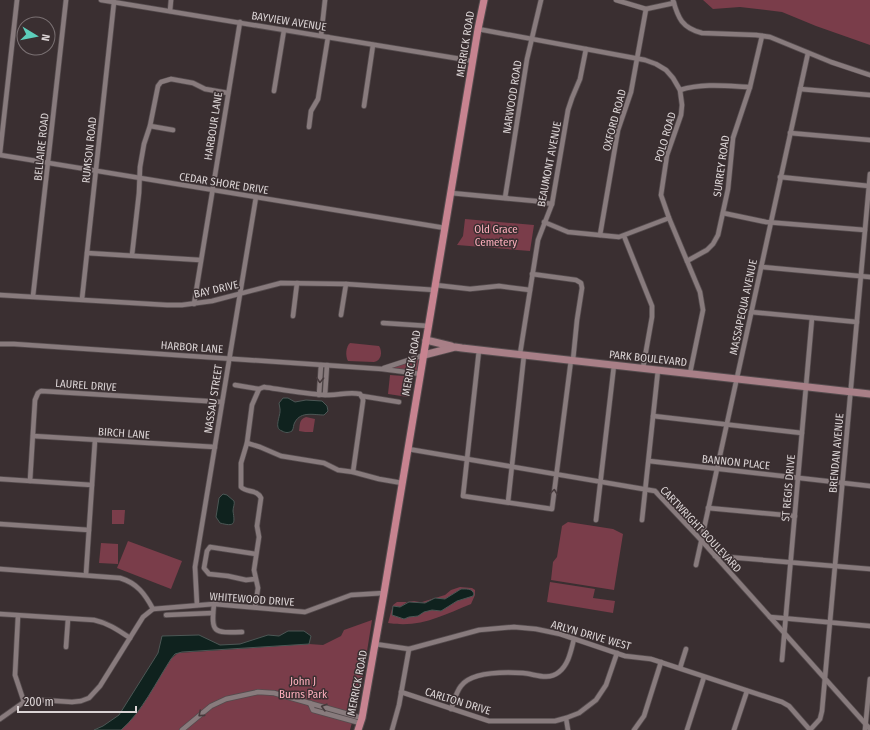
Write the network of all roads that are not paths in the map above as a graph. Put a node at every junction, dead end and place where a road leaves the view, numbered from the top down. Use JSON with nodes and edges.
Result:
{"nodes":[{"id":1,"x":17,"y":0,"type":"edge"},
{"id":2,"x":66,"y":0,"type":"edge"},
{"id":3,"x":101,"y":0,"type":"edge"},
{"id":4,"x":171,"y":0,"type":"edge"},
{"id":5,"x":325,"y":0,"type":"edge"},
{"id":6,"x":484,"y":0,"type":"edge"},
{"id":7,"x":541,"y":0,"type":"edge"},
{"id":8,"x":616,"y":0,"type":"edge"},
{"id":9,"x":673,"y":1,"type":"edge"},
{"id":10,"x":114,"y":2,"type":"junction"},
{"id":11,"x":646,"y":9,"type":"junction"},
{"id":12,"x":170,"y":11,"type":"junction"},
{"id":13,"x":240,"y":22,"type":"junction"},
{"id":14,"x":478,"y":29,"type":"junction"},
{"id":15,"x":284,"y":30,"type":"junction"},
{"id":16,"x":322,"y":36,"type":"junction"},
{"id":17,"x":762,"y":36,"type":"junction"},
{"id":18,"x":328,"y":37,"type":"junction"},
{"id":19,"x":532,"y":39,"type":"junction"},
{"id":20,"x":373,"y":45,"type":"junction"},
{"id":21,"x":586,"y":49,"type":"junction"},
{"id":22,"x":808,"y":53,"type":"junction"},
{"id":23,"x":637,"y":59,"type":"junction"},
{"id":24,"x":473,"y":61,"type":"junction"},
{"id":25,"x":870,"y":75,"type":"edge"},
{"id":26,"x":750,"y":87,"type":"junction"},
{"id":27,"x":800,"y":89,"type":"junction"},
{"id":28,"x":680,"y":90,"type":"junction"},
{"id":29,"x":274,"y":91,"type":"dead end"},
{"id":30,"x":228,"y":92,"type":"junction"},
{"id":31,"x":870,"y":95,"type":"edge"},
{"id":32,"x":364,"y":106,"type":"dead end"},
{"id":33,"x":150,"y":126,"type":"junction"},
{"id":34,"x":309,"y":127,"type":"dead end"},
{"id":35,"x":173,"y":130,"type":"dead end"},
{"id":36,"x":790,"y":133,"type":"junction"},
{"id":37,"x":870,"y":140,"type":"edge"},
{"id":38,"x":0,"y":154,"type":"edge"},
{"id":39,"x":48,"y":163,"type":"junction"},
{"id":40,"x":96,"y":171,"type":"junction"},
{"id":41,"x":870,"y":174,"type":"edge"},
{"id":42,"x":780,"y":177,"type":"junction"},
{"id":43,"x":140,"y":178,"type":"junction"},
{"id":44,"x":869,"y":186,"type":"junction"},
{"id":45,"x":211,"y":190,"type":"junction"},
{"id":46,"x":451,"y":193,"type":"junction"},
{"id":47,"x":256,"y":197,"type":"junction"},
{"id":48,"x":505,"y":198,"type":"junction"},
{"id":49,"x":552,"y":204,"type":"junction"},
{"id":50,"x":723,"y":213,"type":"junction"},
{"id":51,"x":669,"y":218,"type":"junction"},
{"id":52,"x":544,"y":222,"type":"junction"},
{"id":53,"x":770,"y":222,"type":"junction"},
{"id":54,"x":445,"y":228,"type":"junction"},
{"id":55,"x":865,"y":230,"type":"junction"},
{"id":56,"x":600,"y":235,"type":"junction"},
{"id":57,"x":624,"y":236,"type":"junction"},
{"id":58,"x":87,"y":253,"type":"junction"},
{"id":59,"x":132,"y":255,"type":"junction"},
{"id":60,"x":200,"y":260,"type":"junction"},
{"id":61,"x":687,"y":261,"type":"junction"},
{"id":62,"x":761,"y":267,"type":"junction"},
{"id":63,"x":532,"y":274,"type":"junction"},
{"id":64,"x":861,"y":276,"type":"junction"},
{"id":65,"x":870,"y":277,"type":"edge"},
{"id":66,"x":297,"y":283,"type":"junction"},
{"id":67,"x":346,"y":284,"type":"junction"},
{"id":68,"x":435,"y":288,"type":"junction"},
{"id":69,"x":530,"y":290,"type":"junction"},
{"id":70,"x":240,"y":293,"type":"junction"},
{"id":71,"x":0,"y":295,"type":"edge"},
{"id":72,"x":33,"y":296,"type":"junction"},
{"id":73,"x":82,"y":299,"type":"junction"},
{"id":74,"x":194,"y":304,"type":"junction"},
{"id":75,"x":751,"y":312,"type":"junction"},
{"id":76,"x":341,"y":314,"type":"dead end"},
{"id":77,"x":293,"y":316,"type":"dead end"},
{"id":78,"x":812,"y":318,"type":"junction"},
{"id":79,"x":383,"y":322,"type":"dead end"},
{"id":80,"x":857,"y":322,"type":"junction"},
{"id":81,"x":429,"y":326,"type":"junction"},
{"id":82,"x":426,"y":340,"type":"junction"},
{"id":83,"x":0,"y":344,"type":"edge"},
{"id":84,"x":455,"y":347,"type":"junction"},
{"id":85,"x":479,"y":350,"type":"junction"},
{"id":86,"x":424,"y":355,"type":"junction"},
{"id":87,"x":522,"y":355,"type":"junction"},
{"id":88,"x":229,"y":358,"type":"junction"},
{"id":89,"x":572,"y":360,"type":"junction"},
{"id":90,"x":321,"y":365,"type":"junction"},
{"id":91,"x":326,"y":365,"type":"junction"},
{"id":92,"x":614,"y":365,"type":"junction"},
{"id":93,"x":643,"y":368,"type":"junction"},
{"id":94,"x":382,"y":369,"type":"junction"},
{"id":95,"x":658,"y":370,"type":"junction"},
{"id":96,"x":690,"y":373,"type":"junction"},
{"id":97,"x":421,"y":374,"type":"junction"},
{"id":98,"x":736,"y":379,"type":"junction"},
{"id":99,"x":235,"y":385,"type":"dead end"},
{"id":100,"x":806,"y":386,"type":"junction"},
{"id":101,"x":258,"y":389,"type":"junction"},
{"id":102,"x":851,"y":391,"type":"junction"},
{"id":103,"x":870,"y":394,"type":"edge"},
{"id":104,"x":319,"y":395,"type":"junction"},
{"id":105,"x":325,"y":395,"type":"junction"},
{"id":106,"x":362,"y":396,"type":"junction"},
{"id":107,"x":222,"y":402,"type":"junction"},
{"id":108,"x":399,"y":402,"type":"dead end"},
{"id":109,"x":653,"y":416,"type":"junction"},
{"id":110,"x":726,"y":424,"type":"junction"},
{"id":111,"x":802,"y":433,"type":"junction"},
{"id":112,"x":33,"y":436,"type":"junction"},
{"id":113,"x":95,"y":440,"type":"junction"},
{"id":114,"x":247,"y":443,"type":"junction"},
{"id":115,"x":215,"y":447,"type":"junction"},
{"id":116,"x":408,"y":449,"type":"junction"},
{"id":117,"x":467,"y":459,"type":"junction"},
{"id":118,"x":649,"y":461,"type":"junction"},
{"id":119,"x":512,"y":467,"type":"junction"},
{"id":120,"x":717,"y":468,"type":"junction"},
{"id":121,"x":353,"y":472,"type":"junction"},
{"id":122,"x":557,"y":474,"type":"junction"},
{"id":123,"x":798,"y":478,"type":"junction"},
{"id":124,"x":0,"y":479,"type":"edge"},
{"id":125,"x":30,"y":481,"type":"junction"},
{"id":126,"x":602,"y":481,"type":"junction"},
{"id":127,"x":842,"y":482,"type":"junction"},
{"id":128,"x":402,"y":483,"type":"junction"},
{"id":129,"x":92,"y":485,"type":"junction"},
{"id":130,"x":870,"y":486,"type":"edge"},
{"id":131,"x":646,"y":488,"type":"junction"},
{"id":132,"x":508,"y":502,"type":"junction"},
{"id":133,"x":708,"y":508,"type":"junction"},
{"id":134,"x":794,"y":516,"type":"junction"},
{"id":135,"x":596,"y":520,"type":"dead end"},
{"id":136,"x":642,"y":520,"type":"dead end"},
{"id":137,"x":0,"y":524,"type":"edge"},
{"id":138,"x":89,"y":530,"type":"junction"},
{"id":139,"x":701,"y":540,"type":"junction"},
{"id":140,"x":256,"y":554,"type":"junction"},
{"id":141,"x":716,"y":556,"type":"junction"},
{"id":142,"x":790,"y":562,"type":"junction"},
{"id":143,"x":696,"y":565,"type":"dead end"},
{"id":144,"x":835,"y":566,"type":"junction"},
{"id":145,"x":0,"y":569,"type":"edge"},
{"id":146,"x":870,"y":569,"type":"edge"},
{"id":147,"x":86,"y":574,"type":"junction"},
{"id":148,"x":255,"y":579,"type":"junction"},
{"id":149,"x":384,"y":593,"type":"junction"},
{"id":150,"x":214,"y":604,"type":"junction"},
{"id":151,"x":197,"y":605,"type":"junction"},
{"id":152,"x":255,"y":607,"type":"junction"},
{"id":153,"x":153,"y":609,"type":"junction"},
{"id":154,"x":213,"y":613,"type":"junction"},
{"id":155,"x":0,"y":614,"type":"edge"},
{"id":156,"x":166,"y":615,"type":"dead end"},
{"id":157,"x":18,"y":616,"type":"junction"},
{"id":158,"x":770,"y":617,"type":"junction"},
{"id":159,"x":786,"y":618,"type":"junction"},
{"id":160,"x":68,"y":619,"type":"junction"},
{"id":161,"x":830,"y":622,"type":"junction"},
{"id":162,"x":870,"y":626,"type":"edge"},
{"id":163,"x":242,"y":632,"type":"dead end"},
{"id":164,"x":784,"y":632,"type":"junction"},
{"id":165,"x":130,"y":638,"type":"junction"},
{"id":166,"x":574,"y":639,"type":"junction"},
{"id":167,"x":375,"y":644,"type":"junction"},
{"id":168,"x":66,"y":647,"type":"dead end"},
{"id":169,"x":409,"y":649,"type":"junction"},
{"id":170,"x":686,"y":649,"type":"dead end"},
{"id":171,"x":617,"y":653,"type":"junction"},
{"id":172,"x":782,"y":660,"type":"dead end"},
{"id":173,"x":662,"y":662,"type":"junction"},
{"id":174,"x":680,"y":668,"type":"junction"},
{"id":175,"x":704,"y":676,"type":"junction"},
{"id":176,"x":825,"y":678,"type":"junction"},
{"id":177,"x":870,"y":679,"type":"edge"},
{"id":178,"x":747,"y":690,"type":"junction"},
{"id":179,"x":401,"y":692,"type":"junction"},
{"id":180,"x":24,"y":702,"type":"junction"},
{"id":181,"x":451,"y":709,"type":"junction"},
{"id":182,"x":566,"y":718,"type":"junction"},
{"id":183,"x":0,"y":719,"type":"edge"},
{"id":184,"x":360,"y":724,"type":"edge"},
{"id":185,"x":866,"y":724,"type":"junction"},
{"id":186,"x":870,"y":729,"type":"edge"},
{"id":187,"x":182,"y":730,"type":"edge"},
{"id":188,"x":392,"y":730,"type":"edge"},
{"id":189,"x":568,"y":730,"type":"edge"},
{"id":190,"x":634,"y":730,"type":"edge"},
{"id":191,"x":687,"y":730,"type":"edge"},
{"id":192,"x":734,"y":730,"type":"edge"},
{"id":193,"x":810,"y":730,"type":"edge"},
{"id":194,"x":866,"y":730,"type":"edge"}],
"edges":[{"from":1,"to":38,"type":"street"},
{"from":2,"to":39,"type":"street","name":"BELLAIRE ROAD"},
{"from":3,"to":10,"type":"street","name":"BAYVIEW AVENUE"},
{"from":4,"to":12,"type":"street"},
{"from":5,"to":16,"type":"street"},
{"from":6,"to":14,"type":"main road","name":"MERRICK ROAD"},
{"from":7,"to":19,"type":"street","name":"NARWOOD ROAD"},
{"from":8,"to":11,"type":"street"},
{"from":9,"to":11,"type":"street"},
{"from":9,"to":17,"type":"street"},
{"from":10,"to":12,"type":"street","name":"BAYVIEW AVENUE"},
{"from":10,"to":40,"type":"street","name":"RUMSON ROAD"},
{"from":11,"to":23,"type":"street","name":"OXFORD ROAD"},
{"from":12,"to":13,"type":"street","name":"BAYVIEW AVENUE"},
{"from":13,"to":15,"type":"street","name":"BAYVIEW AVENUE"},
{"from":13,"to":30,"type":"street","name":"HARBOUR LANE"},
{"from":14,"to":19,"type":"street"},
{"from":14,"to":24,"type":"main road","name":"MERRICK ROAD"},
{"from":15,"to":16,"type":"street","name":"BAYVIEW AVENUE"},
{"from":15,"to":29,"type":"street"},
{"from":16,"to":18,"type":"street","name":"BAYVIEW AVENUE"},
{"from":17,"to":22,"type":"street"},
{"from":17,"to":26,"type":"street","name":"SURREY ROAD"},
{"from":18,"to":20,"type":"street","name":"BAYVIEW AVENUE"},
{"from":18,"to":34,"type":"street"},
{"from":19,"to":21,"type":"street"},
{"from":19,"to":48,"type":"street","name":"NARWOOD ROAD"},
{"from":20,"to":24,"type":"street","name":"BAYVIEW AVENUE"},
{"from":20,"to":32,"type":"street"},
{"from":21,"to":23,"type":"street"},
{"from":21,"to":49,"type":"street","name":"BEAUMONT AVENUE"},
{"from":22,"to":25,"type":"street"},
{"from":22,"to":27,"type":"street","name":"MASSAPEQUA AVENUE"},
{"from":23,"to":28,"type":"street"},
{"from":23,"to":56,"type":"street","name":"OXFORD ROAD"},
{"from":24,"to":46,"type":"main road","name":"MERRICK ROAD"},
{"from":26,"to":28,"type":"street"},
{"from":26,"to":50,"type":"street","name":"SURREY ROAD"},
{"from":27,"to":31,"type":"street"},
{"from":27,"to":36,"type":"street","name":"MASSAPEQUA AVENUE"},
{"from":28,"to":51,"type":"street","name":"POLO ROAD"},
{"from":30,"to":33,"type":"street"},
{"from":30,"to":45,"type":"street","name":"HARBOUR LANE"},
{"from":33,"to":35,"type":"street"},
{"from":33,"to":43,"type":"street"},
{"from":36,"to":37,"type":"street"},
{"from":36,"to":42,"type":"street","name":"MASSAPEQUA AVENUE"},
{"from":38,"to":39,"type":"street","name":"CEDAR SHORE DRIVE"},
{"from":39,"to":40,"type":"street","name":"CEDAR SHORE DRIVE"},
{"from":39,"to":72,"type":"street","name":"BELLAIRE ROAD"},
{"from":40,"to":43,"type":"street","name":"CEDAR SHORE DRIVE"},
{"from":40,"to":58,"type":"street","name":"RUMSON ROAD"},
{"from":41,"to":44,"type":"street","name":"BRENDAN AVENUE"},
{"from":42,"to":44,"type":"street"},
{"from":42,"to":53,"type":"street","name":"MASSAPEQUA AVENUE"},
{"from":43,"to":45,"type":"street","name":"CEDAR SHORE DRIVE"},
{"from":43,"to":59,"type":"street"},
{"from":44,"to":55,"type":"street","name":"BRENDAN AVENUE"},
{"from":45,"to":47,"type":"street","name":"CEDAR SHORE DRIVE"},
{"from":45,"to":60,"type":"street","name":"HARBOUR LANE"},
{"from":46,"to":48,"type":"street"},
{"from":46,"to":54,"type":"main road","name":"MERRICK ROAD"},
{"from":47,"to":54,"type":"street","name":"CEDAR SHORE DRIVE"},
{"from":47,"to":70,"type":"street","name":"NASSAU STREET"},
{"from":48,"to":49,"type":"street"},
{"from":49,"to":52,"type":"street","name":"BEAUMONT AVENUE"},
{"from":50,"to":53,"type":"street"},
{"from":50,"to":61,"type":"street","name":"SURREY ROAD"},
{"from":51,"to":57,"type":"street"},
{"from":51,"to":61,"type":"street","name":"POLO ROAD"},
{"from":52,"to":56,"type":"street"},
{"from":52,"to":63,"type":"street","name":"BEAUMONT AVENUE"},
{"from":53,"to":55,"type":"street"},
{"from":53,"to":62,"type":"street","name":"MASSAPEQUA AVENUE"},
{"from":54,"to":68,"type":"main road","name":"MERRICK ROAD"},
{"from":55,"to":64,"type":"street","name":"BRENDAN AVENUE"},
{"from":56,"to":57,"type":"street"},
{"from":57,"to":93,"type":"street"},
{"from":58,"to":59,"type":"street"},
{"from":58,"to":73,"type":"street","name":"RUMSON ROAD"},
{"from":59,"to":60,"type":"street"},
{"from":60,"to":74,"type":"street","name":"HARBOUR LANE"},
{"from":61,"to":96,"type":"street","name":"POLO ROAD"},
{"from":62,"to":64,"type":"street"},
{"from":62,"to":75,"type":"street","name":"MASSAPEQUA AVENUE"},
{"from":63,"to":69,"type":"street","name":"BEAUMONT AVENUE"},
{"from":63,"to":89,"type":"street"},
{"from":64,"to":65,"type":"street"},
{"from":64,"to":80,"type":"street","name":"BRENDAN AVENUE"},
{"from":66,"to":67,"type":"street","name":"BAY DRIVE"},
{"from":66,"to":70,"type":"street","name":"BAY DRIVE"},
{"from":66,"to":77,"type":"street"},
{"from":67,"to":68,"type":"street","name":"BAY DRIVE"},
{"from":67,"to":76,"type":"street"},
{"from":68,"to":69,"type":"street","name":"BAY DRIVE"},
{"from":68,"to":81,"type":"main road","name":"MERRICK ROAD"},
{"from":69,"to":87,"type":"street","name":"BEAUMONT AVENUE"},
{"from":70,"to":74,"type":"street","name":"BAY DRIVE"},
{"from":70,"to":88,"type":"street","name":"NASSAU STREET"},
{"from":71,"to":72,"type":"street","name":"BAY DRIVE"},
{"from":72,"to":73,"type":"street","name":"BAY DRIVE"},
{"from":73,"to":74,"type":"street","name":"BAY DRIVE"},
{"from":75,"to":78,"type":"street"},
{"from":75,"to":98,"type":"street","name":"MASSAPEQUA AVENUE"},
{"from":78,"to":80,"type":"street"},
{"from":78,"to":100,"type":"street","name":"ST REGIS DRIVE"},
{"from":79,"to":81,"type":"street"},
{"from":80,"to":102,"type":"street","name":"BRENDAN AVENUE"},
{"from":81,"to":82,"type":"main road","name":"MERRICK ROAD"},
{"from":82,"to":84,"type":"main road"},
{"from":82,"to":86,"type":"main road","name":"MERRICK ROAD"},
{"from":83,"to":88,"type":"street","name":"HARBOR LANE"},
{"from":84,"to":85,"type":"main road","name":"PARK BOULEVARD"},
{"from":84,"to":86,"type":"main road","name":"PARK BOULEVARD"},
{"from":85,"to":87,"type":"main road","name":"PARK BOULEVARD"},
{"from":85,"to":117,"type":"street"},
{"from":86,"to":94,"type":"street","name":"HARBOR LANE"},
{"from":86,"to":97,"type":"main road","name":"MERRICK ROAD"},
{"from":87,"to":89,"type":"main road","name":"PARK BOULEVARD"},
{"from":87,"to":119,"type":"street","name":"BEAUMONT AVENUE"},
{"from":88,"to":90,"type":"street","name":"HARBOR LANE"},
{"from":88,"to":107,"type":"street","name":"NASSAU STREET"},
{"from":89,"to":92,"type":"main road","name":"PARK BOULEVARD"},
{"from":89,"to":122,"type":"street"},
{"from":90,"to":91,"type":"street","name":"HARBOR LANE"},
{"from":90,"to":104,"type":"street","one_way":true},
{"from":91,"to":94,"type":"street","name":"HARBOR LANE"},
{"from":91,"to":105,"type":"street"},
{"from":92,"to":93,"type":"main road","name":"PARK BOULEVARD"},
{"from":92,"to":126,"type":"street"},
{"from":93,"to":95,"type":"main road","name":"PARK BOULEVARD"},
{"from":94,"to":97,"type":"street","name":"HARBOR LANE"},
{"from":95,"to":96,"type":"main road","name":"PARK BOULEVARD"},
{"from":95,"to":109,"type":"street"},
{"from":96,"to":98,"type":"main road","name":"PARK BOULEVARD"},
{"from":97,"to":116,"type":"main road","name":"MERRICK ROAD"},
{"from":98,"to":100,"type":"main road","name":"PARK BOULEVARD"},
{"from":98,"to":110,"type":"street","name":"MASSAPEQUA AVENUE"},
{"from":99,"to":101,"type":"street"},
{"from":100,"to":102,"type":"main road","name":"PARK BOULEVARD"},
{"from":100,"to":111,"type":"street","name":"ST REGIS DRIVE"},
{"from":101,"to":104,"type":"street"},
{"from":101,"to":114,"type":"street"},
{"from":102,"to":103,"type":"main road","name":"PARK BOULEVARD"},
{"from":102,"to":127,"type":"street","name":"BRENDAN AVENUE"},
{"from":104,"to":105,"type":"street"},
{"from":105,"to":106,"type":"street"},
{"from":106,"to":108,"type":"street"},
{"from":106,"to":121,"type":"street"},
{"from":107,"to":112,"type":"street","name":"LAUREL DRIVE"},
{"from":107,"to":115,"type":"street","name":"NASSAU STREET"},
{"from":109,"to":110,"type":"street"},
{"from":109,"to":118,"type":"street"},
{"from":110,"to":111,"type":"street"},
{"from":110,"to":120,"type":"street","name":"MASSAPEQUA AVENUE"},
{"from":111,"to":123,"type":"street","name":"ST REGIS DRIVE"},
{"from":112,"to":113,"type":"street","name":"BIRCH LANE"},
{"from":112,"to":125,"type":"street","name":"LAUREL DRIVE"},
{"from":113,"to":115,"type":"street","name":"BIRCH LANE"},
{"from":113,"to":129,"type":"street"},
{"from":114,"to":121,"type":"street"},
{"from":114,"to":140,"type":"street"},
{"from":115,"to":151,"type":"street","name":"NASSAU STREET"},
{"from":116,"to":117,"type":"street","name":"CARTWRIGHT BOULEVARD"},
{"from":116,"to":128,"type":"main road","name":"MERRICK ROAD"},
{"from":117,"to":119,"type":"street","name":"CARTWRIGHT BOULEVARD"},
{"from":117,"to":132,"type":"street"},
{"from":118,"to":120,"type":"street","name":"BANNON PLACE"},
{"from":118,"to":131,"type":"street"},
{"from":119,"to":122,"type":"street","name":"CARTWRIGHT BOULEVARD"},
{"from":119,"to":132,"type":"street","name":"BEAUMONT AVENUE"},
{"from":120,"to":123,"type":"street","name":"BANNON PLACE"},
{"from":120,"to":133,"type":"street","name":"MASSAPEQUA AVENUE"},
{"from":121,"to":128,"type":"street"},
{"from":122,"to":126,"type":"street","name":"CARTWRIGHT BOULEVARD"},
{"from":132,"to":122,"type":"street","one_way":true},
{"from":123,"to":127,"type":"street","name":"BANNON PLACE"},
{"from":123,"to":134,"type":"street","name":"ST REGIS DRIVE"},
{"from":124,"to":125,"type":"street"},
{"from":125,"to":129,"type":"street"},
{"from":126,"to":131,"type":"street","name":"CARTWRIGHT BOULEVARD"},
{"from":126,"to":135,"type":"street"},
{"from":127,"to":130,"type":"street","name":"BANNON PLACE"},
{"from":127,"to":144,"type":"street","name":"BRENDAN AVENUE"},
{"from":128,"to":149,"type":"main road","name":"MERRICK ROAD"},
{"from":129,"to":138,"type":"street"},
{"from":131,"to":136,"type":"street"},
{"from":131,"to":139,"type":"street","name":"CARTWRIGHT BOULEVARD"},
{"from":133,"to":134,"type":"street"},
{"from":133,"to":139,"type":"street","name":"MASSAPEQUA AVENUE"},
{"from":134,"to":142,"type":"street","name":"ST REGIS DRIVE"},
{"from":137,"to":138,"type":"street"},
{"from":138,"to":147,"type":"street"},
{"from":139,"to":141,"type":"street","name":"CARTWRIGHT BOULEVARD"},
{"from":139,"to":143,"type":"street","name":"MASSAPEQUA AVENUE"},
{"from":140,"to":148,"type":"street"},
{"from":140,"to":148,"type":"street"},
{"from":141,"to":142,"type":"street"},
{"from":141,"to":158,"type":"street","name":"CARTWRIGHT BOULEVARD"},
{"from":142,"to":144,"type":"street"},
{"from":142,"to":159,"type":"street","name":"ST REGIS DRIVE"},
{"from":144,"to":146,"type":"street"},
{"from":144,"to":161,"type":"street","name":"BRENDAN AVENUE"},
{"from":145,"to":147,"type":"street"},
{"from":147,"to":153,"type":"street"},
{"from":148,"to":152,"type":"street"},
{"from":149,"to":152,"type":"street","name":"WHITEWOOD DRIVE"},
{"from":149,"to":167,"type":"main road","name":"MERRICK ROAD"},
{"from":150,"to":151,"type":"street","name":"WHITEWOOD DRIVE"},
{"from":150,"to":152,"type":"street","name":"WHITEWOOD DRIVE"},
{"from":150,"to":154,"type":"street"},
{"from":151,"to":153,"type":"street","name":"WHITEWOOD DRIVE"},
{"from":153,"to":165,"type":"street"},
{"from":154,"to":156,"type":"street"},
{"from":154,"to":163,"type":"street"},
{"from":155,"to":157,"type":"street"},
{"from":157,"to":160,"type":"street"},
{"from":157,"to":180,"type":"street"},
{"from":158,"to":159,"type":"street"},
{"from":158,"to":164,"type":"street","name":"CARTWRIGHT BOULEVARD"},
{"from":159,"to":161,"type":"street"},
{"from":159,"to":164,"type":"street","name":"ST REGIS DRIVE"},
{"from":160,"to":165,"type":"street"},
{"from":160,"to":168,"type":"street"},
{"from":161,"to":162,"type":"street"},
{"from":161,"to":176,"type":"street","name":"BRENDAN AVENUE"},
{"from":164,"to":172,"type":"street","name":"ST REGIS DRIVE"},
{"from":164,"to":176,"type":"street","name":"CARTWRIGHT BOULEVARD"},
{"from":165,"to":180,"type":"street"},
{"from":166,"to":169,"type":"street","name":"ARLYN DRIVE WEST"},
{"from":166,"to":171,"type":"street","name":"ARLYN DRIVE WEST"},
{"from":166,"to":181,"type":"street"},
{"from":167,"to":169,"type":"street","name":"ARLYN DRIVE WEST"},
{"from":167,"to":184,"type":"main road","name":"MERRICK ROAD"},
{"from":169,"to":179,"type":"street"},
{"from":170,"to":174,"type":"street"},
{"from":171,"to":173,"type":"street","name":"ARLYN DRIVE WEST"},
{"from":171,"to":182,"type":"street","name":"CARLTON DRIVE"},
{"from":173,"to":174,"type":"street","name":"ARLYN DRIVE WEST"},
{"from":173,"to":190,"type":"street"},
{"from":174,"to":175,"type":"street","name":"ARLYN DRIVE WEST"},
{"from":175,"to":178,"type":"street","name":"ARLYN DRIVE WEST"},
{"from":175,"to":191,"type":"street"},
{"from":176,"to":185,"type":"street","name":"CARTWRIGHT BOULEVARD"},
{"from":176,"to":193,"type":"street","name":"BRENDAN AVENUE"},
{"from":177,"to":185,"type":"street"},
{"from":178,"to":192,"type":"street"},
{"from":178,"to":193,"type":"street","name":"ARLYN DRIVE WEST"},
{"from":179,"to":181,"type":"street","name":"CARLTON DRIVE"},
{"from":179,"to":188,"type":"street"},
{"from":180,"to":183,"type":"street"},
{"from":181,"to":182,"type":"street","name":"CARLTON DRIVE"},
{"from":182,"to":189,"type":"street"},
{"from":184,"to":187,"type":"street","one_way":true},
{"from":185,"to":186,"type":"street","name":"CARTWRIGHT BOULEVARD"},
{"from":185,"to":194,"type":"street"}]}
